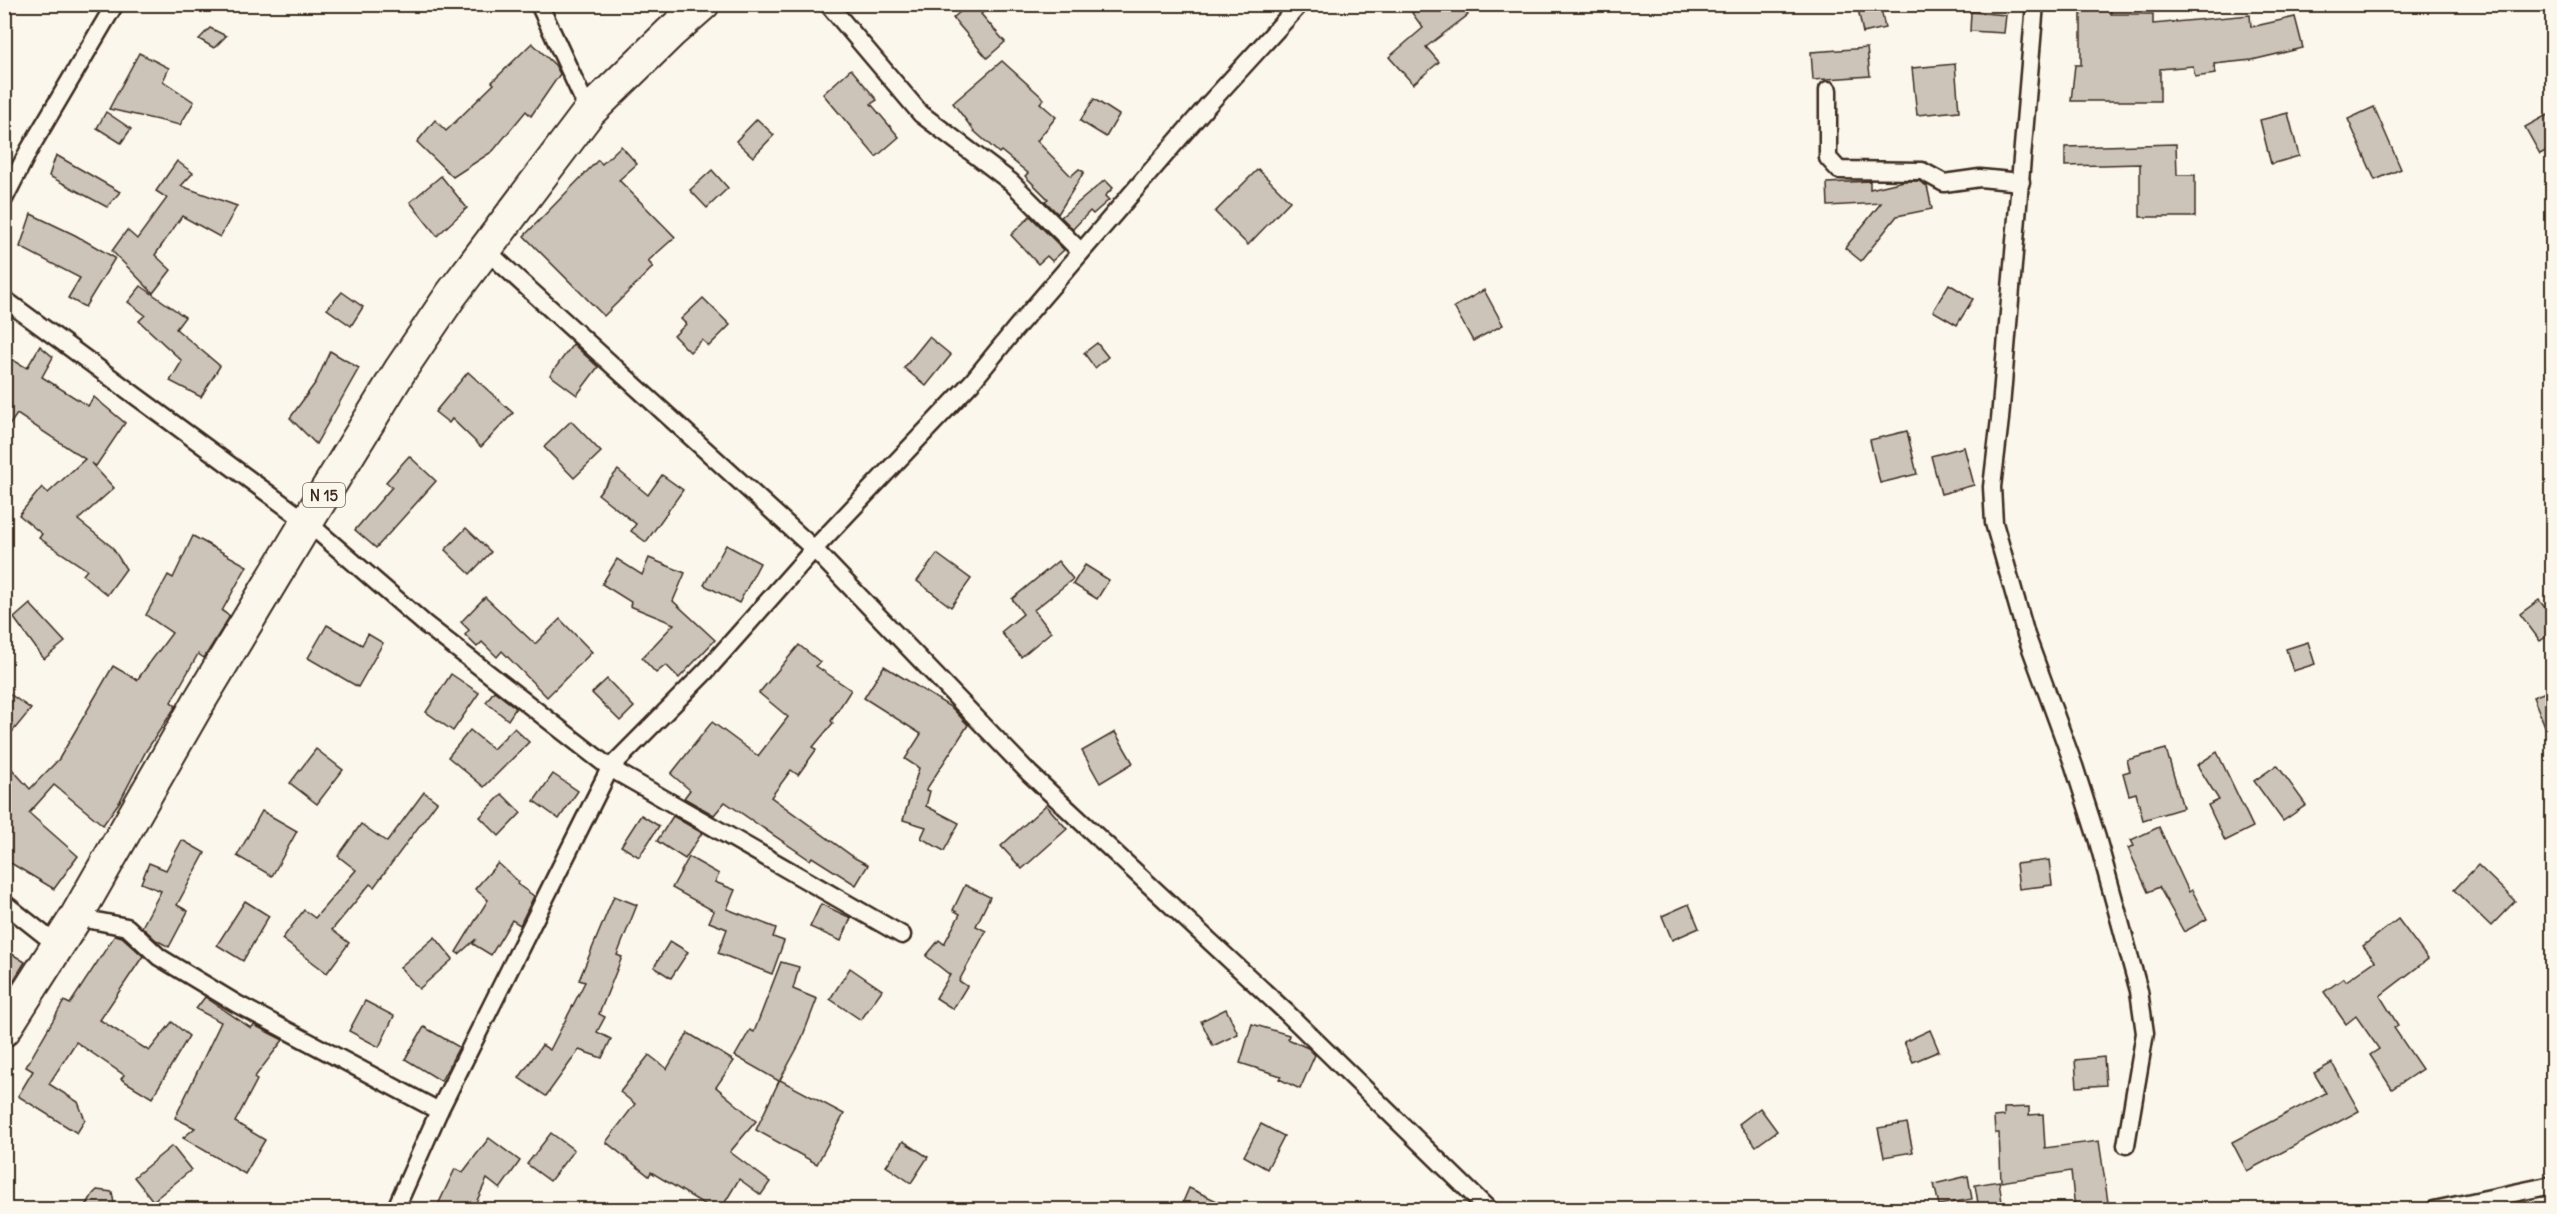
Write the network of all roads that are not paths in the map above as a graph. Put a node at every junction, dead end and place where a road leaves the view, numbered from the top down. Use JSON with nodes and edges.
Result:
{"nodes":[{"id":1,"x":115,"y":4,"type":"edge"},
{"id":2,"x":539,"y":4,"type":"edge"},
{"id":3,"x":703,"y":4,"type":"edge"},
{"id":4,"x":828,"y":4,"type":"edge"},
{"id":5,"x":1300,"y":4,"type":"edge"},
{"id":6,"x":2035,"y":4,"type":"edge"},
{"id":7,"x":1828,"y":90,"type":"dead end"},
{"id":8,"x":589,"y":112,"type":"junction"},
{"id":9,"x":2021,"y":182,"type":"junction"},
{"id":10,"x":4,"y":200,"type":"edge"},
{"id":11,"x":486,"y":250,"type":"junction"},
{"id":12,"x":1081,"y":252,"type":"junction"},
{"id":13,"x":4,"y":299,"type":"edge"},
{"id":14,"x":307,"y":522,"type":"junction"},
{"id":15,"x":814,"y":549,"type":"junction"},
{"id":16,"x":610,"y":768,"type":"junction"},
{"id":17,"x":4,"y":903,"type":"edge"},
{"id":18,"x":76,"y":917,"type":"junction"},
{"id":19,"x":902,"y":935,"type":"dead end"},
{"id":20,"x":57,"y":945,"type":"junction"},
{"id":21,"x":4,"y":1030,"type":"edge"},
{"id":22,"x":439,"y":1111,"type":"junction"},
{"id":23,"x":2126,"y":1145,"type":"dead end"},
{"id":24,"x":2553,"y":1185,"type":"edge"},
{"id":25,"x":395,"y":1209,"type":"edge"},
{"id":26,"x":1489,"y":1209,"type":"edge"},
{"id":27,"x":2434,"y":1209,"type":"edge"}],
"edges":[{"from":1,"to":10,"type":"street"},
{"from":2,"to":8,"type":"street"},
{"from":3,"to":8,"type":"highway","number":"N 15"},
{"from":4,"to":12,"type":"street"},
{"from":5,"to":12,"type":"street"},
{"from":6,"to":9,"type":"street"},
{"from":7,"to":9,"type":"street"},
{"from":8,"to":11,"type":"highway","number":"N 15"},
{"from":9,"to":23,"type":"street"},
{"from":11,"to":14,"type":"highway","number":"N 15"},
{"from":11,"to":15,"type":"street"},
{"from":12,"to":15,"type":"street"},
{"from":13,"to":14,"type":"street"},
{"from":14,"to":16,"type":"street"},
{"from":14,"to":18,"type":"highway","number":"N 15"},
{"from":15,"to":16,"type":"street"},
{"from":15,"to":26,"type":"street"},
{"from":16,"to":19,"type":"street"},
{"from":16,"to":22,"type":"street"},
{"from":17,"to":20,"type":"street"},
{"from":18,"to":20,"type":"highway","number":"N 15"},
{"from":18,"to":22,"type":"street"},
{"from":20,"to":21,"type":"highway","number":"N 15"},
{"from":22,"to":25,"type":"street"},
{"from":24,"to":27,"type":"street"}]}
